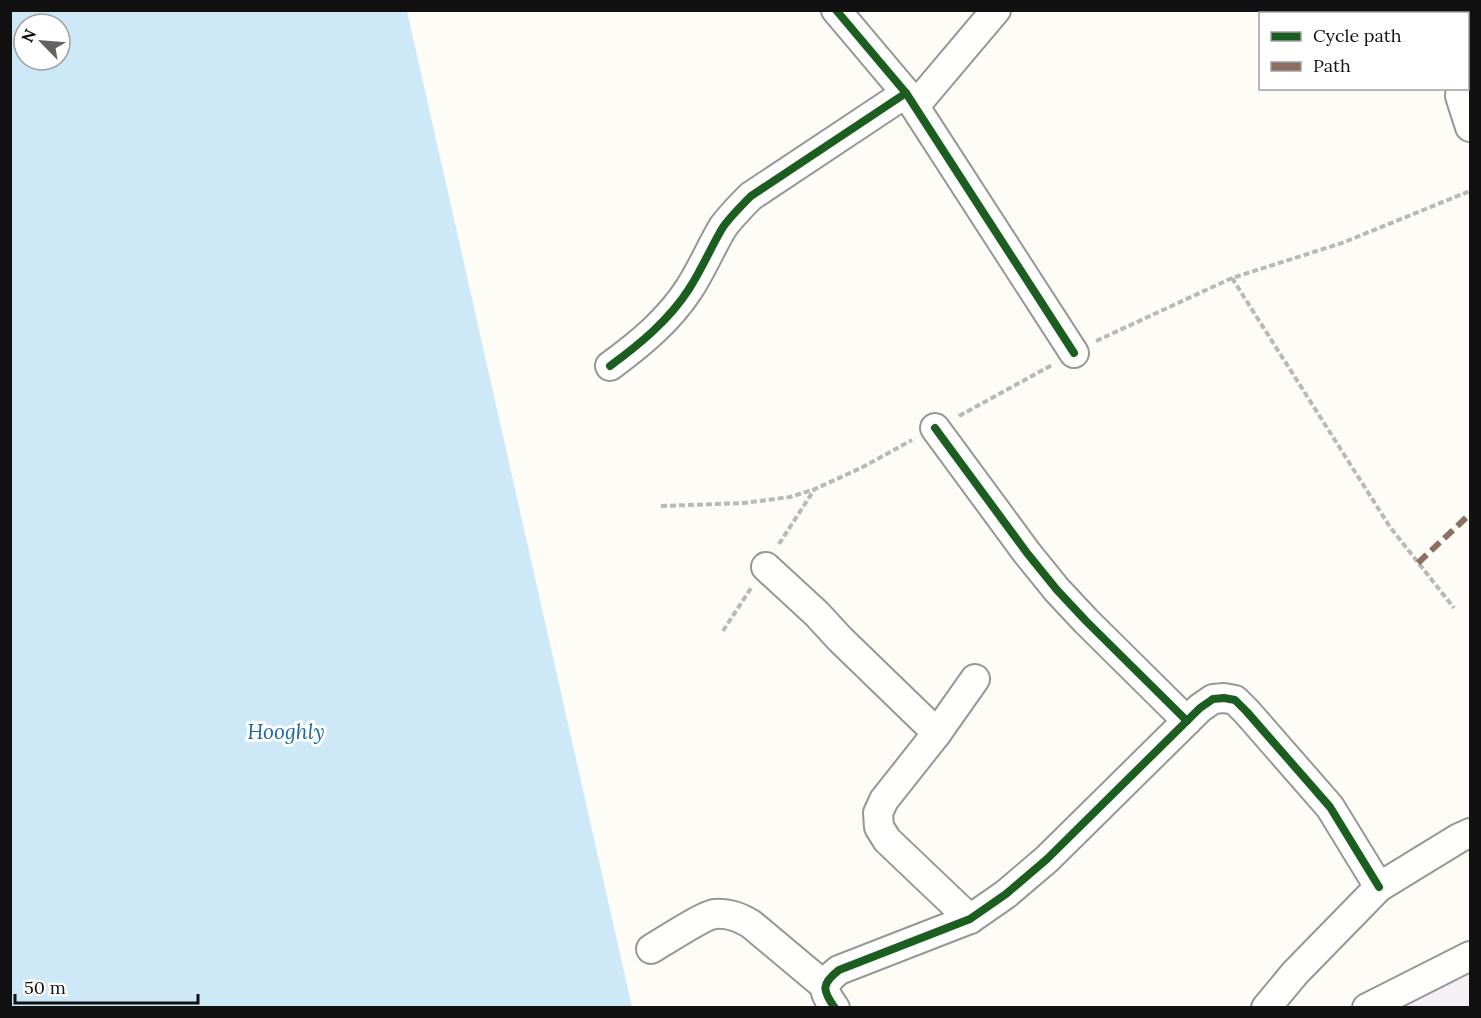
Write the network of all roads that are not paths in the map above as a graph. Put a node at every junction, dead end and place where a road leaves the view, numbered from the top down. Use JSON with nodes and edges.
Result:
{"nodes":[{"id":1,"x":836,"y":10,"type":"edge"},
{"id":2,"x":996,"y":10,"type":"edge"},
{"id":3,"x":1461,"y":90,"type":"edge"},
{"id":4,"x":911,"y":100,"type":"junction"},
{"id":5,"x":1470,"y":127,"type":"edge"},
{"id":6,"x":1074,"y":352,"type":"dead end"},
{"id":7,"x":610,"y":366,"type":"dead end"},
{"id":8,"x":935,"y":428,"type":"dead end"},
{"id":9,"x":766,"y":567,"type":"dead end"},
{"id":10,"x":975,"y":679,"type":"dead end"},
{"id":11,"x":1187,"y":721,"type":"junction"},
{"id":12,"x":937,"y":733,"type":"junction"},
{"id":13,"x":1470,"y":833,"type":"edge"},
{"id":14,"x":1379,"y":887,"type":"junction"},
{"id":15,"x":970,"y":919,"type":"junction"},
{"id":16,"x":651,"y":949,"type":"dead end"},
{"id":17,"x":1470,"y":956,"type":"edge"},
{"id":18,"x":830,"y":997,"type":"edge"},
{"id":19,"x":1266,"y":1008,"type":"edge"},
{"id":20,"x":1367,"y":1008,"type":"edge"}],
"edges":[{"from":1,"to":4,"type":"street"},
{"from":2,"to":4,"type":"street"},
{"from":3,"to":5,"type":"street"},
{"from":4,"to":6,"type":"street"},
{"from":4,"to":7,"type":"street"},
{"from":8,"to":11,"type":"street"},
{"from":9,"to":12,"type":"street"},
{"from":10,"to":12,"type":"street"},
{"from":11,"to":14,"type":"street"},
{"from":11,"to":15,"type":"street"},
{"from":12,"to":15,"type":"street"},
{"from":13,"to":14,"type":"street"},
{"from":14,"to":19,"type":"street"},
{"from":15,"to":18,"type":"street"},
{"from":16,"to":18,"type":"street"},
{"from":17,"to":20,"type":"street"}]}
